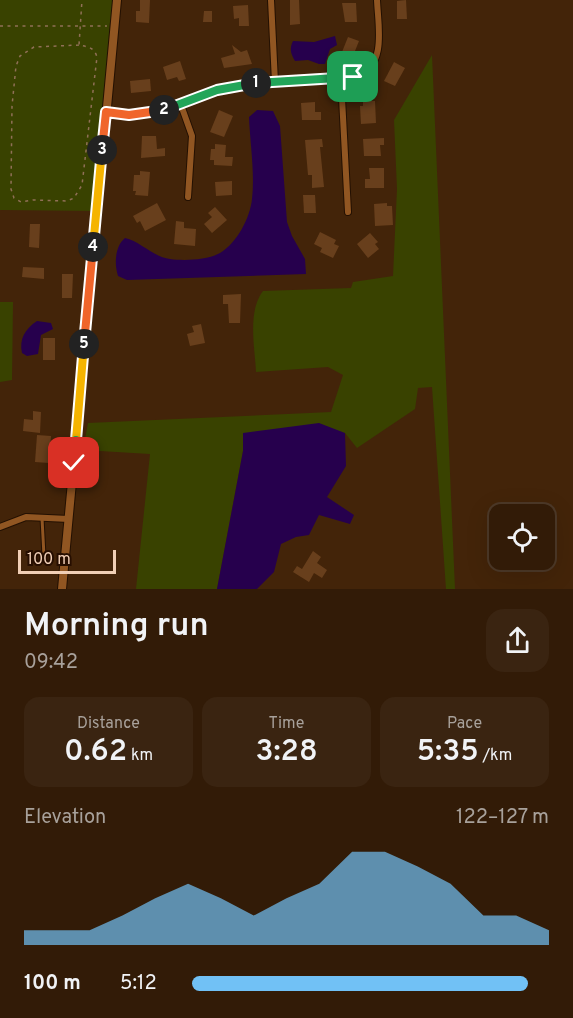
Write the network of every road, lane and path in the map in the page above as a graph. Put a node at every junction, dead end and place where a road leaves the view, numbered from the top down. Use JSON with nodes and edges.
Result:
{"nodes":[{"id":1,"x":82,"y":0,"type":"edge"},
{"id":2,"x":117,"y":0,"type":"edge"},
{"id":3,"x":271,"y":0,"type":"edge"},
{"id":4,"x":377,"y":0,"type":"edge"},
{"id":5,"x":0,"y":26,"type":"edge"},
{"id":6,"x":79,"y":26,"type":"junction"},
{"id":7,"x":114,"y":26,"type":"junction"},
{"id":8,"x":79,"y":45,"type":"junction"},
{"id":9,"x":341,"y":79,"type":"junction"},
{"id":10,"x":274,"y":82,"type":"junction"},
{"id":11,"x":181,"y":105,"type":"junction"},
{"id":12,"x":106,"y":112,"type":"junction"},
{"id":13,"x":188,"y":197,"type":"dead end"},
{"id":14,"x":348,"y":212,"type":"dead end"},
{"id":15,"x":42,"y":518,"type":"junction"},
{"id":16,"x":69,"y":519,"type":"junction"},
{"id":17,"x":0,"y":527,"type":"edge"},
{"id":18,"x":44,"y":556,"type":"dead end"},
{"id":19,"x":62,"y":589,"type":"edge"}],
"edges":[{"from":1,"to":6,"type":"path"},
{"from":2,"to":7,"type":"street"},
{"from":3,"to":10,"type":"street"},
{"from":4,"to":9,"type":"street"},
{"from":5,"to":6,"type":"path"},
{"from":6,"to":7,"type":"path"},
{"from":6,"to":8,"type":"path"},
{"from":7,"to":12,"type":"street"},
{"from":8,"to":8,"type":"path"},
{"from":9,"to":10,"type":"street"},
{"from":9,"to":14,"type":"street"},
{"from":10,"to":11,"type":"street"},
{"from":11,"to":12,"type":"street"},
{"from":11,"to":13,"type":"street"},
{"from":12,"to":16,"type":"street"},
{"from":15,"to":16,"type":"street"},
{"from":15,"to":17,"type":"street"},
{"from":15,"to":18,"type":"lane"},
{"from":16,"to":19,"type":"street"}]}
